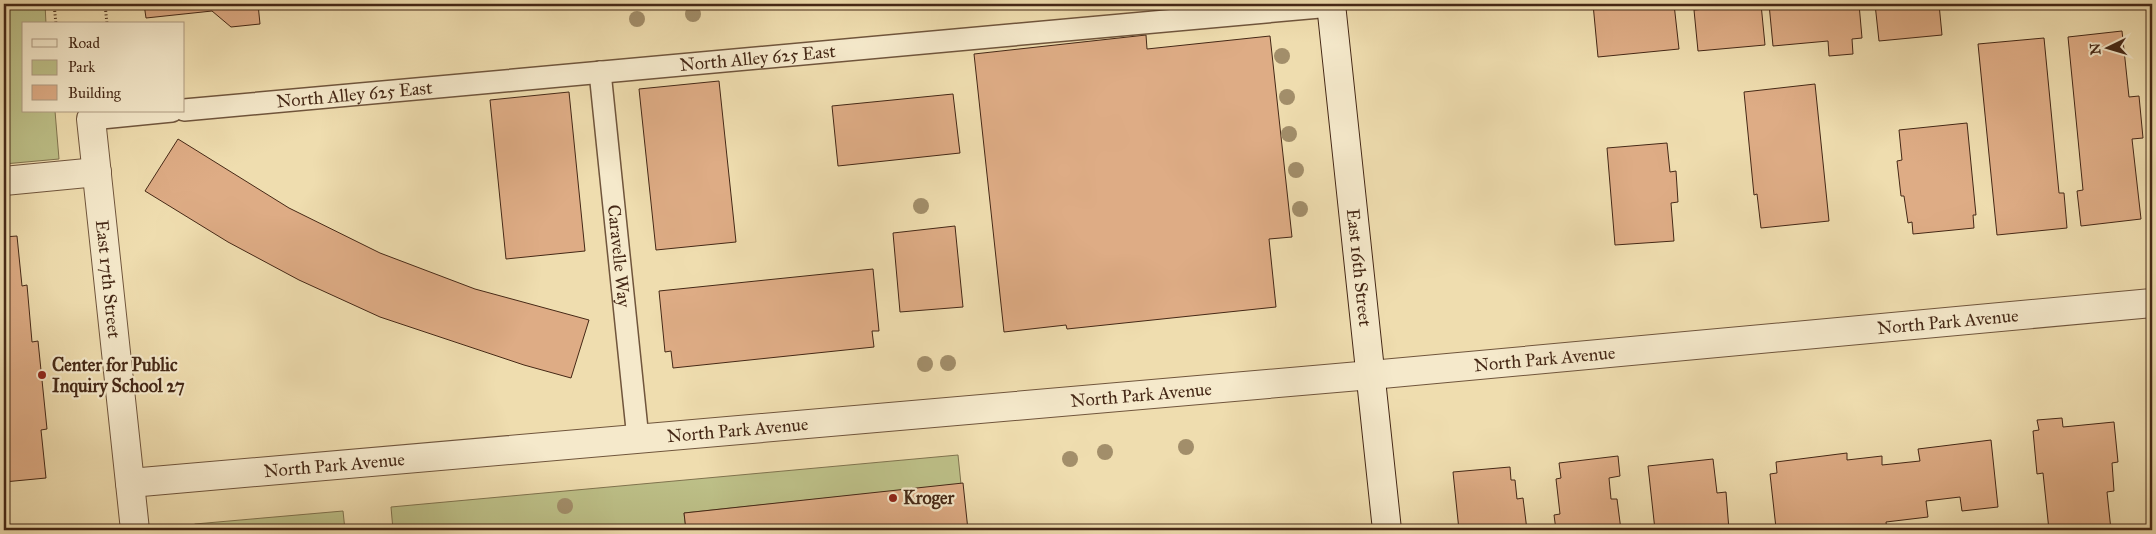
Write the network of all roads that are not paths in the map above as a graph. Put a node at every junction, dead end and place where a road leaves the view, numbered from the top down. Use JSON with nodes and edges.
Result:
{"nodes":[{"id":1,"x":1331,"y":5,"type":"edge"},
{"id":2,"x":600,"y":72,"type":"junction"},
{"id":3,"x":185,"y":110,"type":"edge"},
{"id":4,"x":162,"y":112,"type":"edge"},
{"id":5,"x":91,"y":119,"type":"joint"},
{"id":6,"x":97,"y":172,"type":"junction"},
{"id":7,"x":4,"y":181,"type":"edge"},
{"id":8,"x":2152,"y":302,"type":"edge"},
{"id":9,"x":1371,"y":375,"type":"junction"},
{"id":10,"x":638,"y":439,"type":"junction"},
{"id":11,"x":130,"y":483,"type":"junction"},
{"id":12,"x":135,"y":530,"type":"edge"},
{"id":13,"x":1387,"y":530,"type":"edge"}],
"edges":[{"from":1,"to":2,"type":"lane","name":"North Alley 625 East"},
{"from":1,"to":9,"type":"street","name":"East 16th Street"},
{"from":2,"to":3,"type":"lane","name":"North Alley 625 East"},
{"from":2,"to":10,"type":"lane","name":"Caravelle Way"},
{"from":4,"to":5,"type":"lane"},
{"from":5,"to":6,"type":"street","name":"East 17th Street"},
{"from":6,"to":7,"type":"street"},
{"from":6,"to":11,"type":"street","name":"East 17th Street"},
{"from":8,"to":9,"type":"street","name":"North Park Avenue"},
{"from":9,"to":10,"type":"street","name":"North Park Avenue"},
{"from":9,"to":13,"type":"street","name":"East 16th Street"},
{"from":10,"to":11,"type":"street","name":"North Park Avenue"},
{"from":11,"to":12,"type":"street","name":"East 17th Street"}]}
